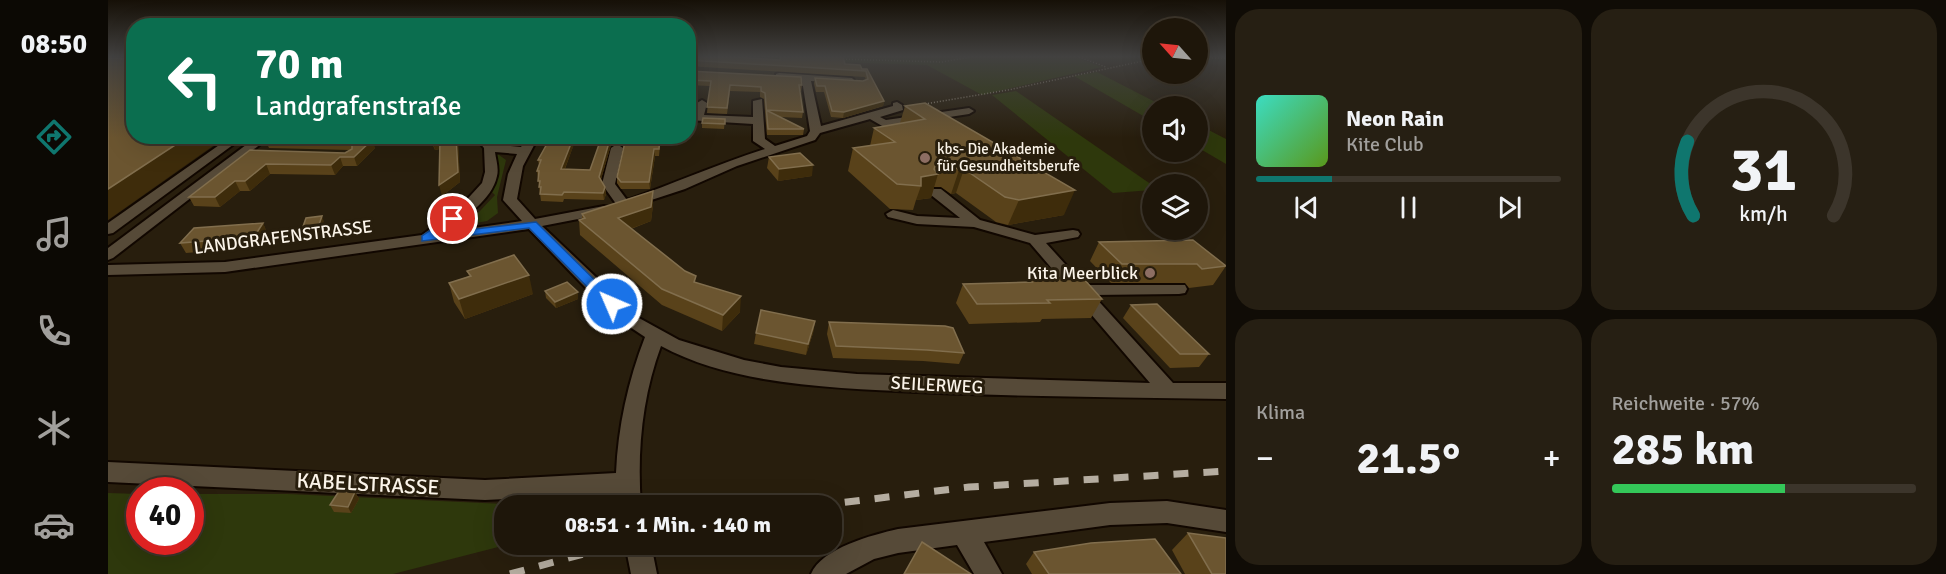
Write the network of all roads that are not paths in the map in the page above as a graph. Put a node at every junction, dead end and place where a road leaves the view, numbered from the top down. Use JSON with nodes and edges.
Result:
{"nodes":[{"id":1,"x":807,"y":84,"type":"edge"},
{"id":2,"x":758,"y":101,"type":"dead end"},
{"id":3,"x":702,"y":103,"type":"dead end"},
{"id":4,"x":898,"y":106,"type":"road end"},
{"id":5,"x":969,"y":111,"type":"dead end"},
{"id":6,"x":696,"y":112,"type":"edge"},
{"id":7,"x":872,"y":116,"type":"junction"},
{"id":8,"x":696,"y":117,"type":"edge"},
{"id":9,"x":921,"y":118,"type":"junction"},
{"id":10,"x":758,"y":121,"type":"junction"},
{"id":11,"x":816,"y":130,"type":"junction"},
{"id":12,"x":939,"y":130,"type":"edge"},
{"id":13,"x":229,"y":144,"type":"edge"},
{"id":14,"x":256,"y":144,"type":"edge"},
{"id":15,"x":483,"y":144,"type":"edge"},
{"id":16,"x":528,"y":144,"type":"edge"},
{"id":17,"x":490,"y":147,"type":"junction"},
{"id":18,"x":617,"y":148,"type":"dead end"},
{"id":19,"x":772,"y":149,"type":"junction"},
{"id":20,"x":523,"y":151,"type":"junction"},
{"id":21,"x":244,"y":153,"type":"junction"},
{"id":22,"x":267,"y":154,"type":"edge"},
{"id":23,"x":936,"y":192,"type":"edge"},
{"id":24,"x":624,"y":205,"type":"junction"},
{"id":25,"x":893,"y":214,"type":"dead end"},
{"id":26,"x":975,"y":223,"type":"junction"},
{"id":27,"x":531,"y":224,"type":"junction"},
{"id":28,"x":108,"y":230,"type":"edge"},
{"id":29,"x":1073,"y":234,"type":"dead end"},
{"id":30,"x":426,"y":239,"type":"junction"},
{"id":31,"x":1035,"y":240,"type":"junction"},
{"id":32,"x":108,"y":255,"type":"edge"},
{"id":33,"x":108,"y":270,"type":"edge"},
{"id":34,"x":1079,"y":290,"type":"junction"},
{"id":35,"x":1179,"y":290,"type":"dead end"},
{"id":36,"x":655,"y":336,"type":"junction"},
{"id":37,"x":1168,"y":390,"type":"junction"},
{"id":38,"x":1226,"y":391,"type":"edge"},
{"id":39,"x":108,"y":472,"type":"edge"},
{"id":40,"x":628,"y":494,"type":"edge"},
{"id":41,"x":1226,"y":521,"type":"edge"},
{"id":42,"x":964,"y":533,"type":"junction"},
{"id":43,"x":640,"y":555,"type":"edge"},
{"id":44,"x":644,"y":574,"type":"edge"},
{"id":45,"x":824,"y":574,"type":"edge"},
{"id":46,"x":989,"y":574,"type":"edge"}],
"edges":[{"from":1,"to":11,"type":"street"},
{"from":2,"to":10,"type":"street"},
{"from":3,"to":6,"type":"street"},
{"from":4,"to":7,"type":"street","name":"LANDGRAFENSTRASSE"},
{"from":5,"to":9,"type":"street"},
{"from":7,"to":9,"type":"street"},
{"from":7,"to":11,"type":"street","name":"LANDGRAFENSTRASSE"},
{"from":8,"to":10,"type":"street"},
{"from":9,"to":12,"type":"street"},
{"from":10,"to":19,"type":"street"},
{"from":11,"to":19,"type":"street","name":"LANDGRAFENSTRASSE"},
{"from":13,"to":28,"type":"street"},
{"from":14,"to":21,"type":"street"},
{"from":15,"to":17,"type":"street"},
{"from":16,"to":20,"type":"street","name":"SEILERWEG"},
{"from":17,"to":20,"type":"street"},
{"from":17,"to":30,"type":"street","name":"LANDGRAFENSTRASSE"},
{"from":18,"to":24,"type":"street"},
{"from":19,"to":24,"type":"street","name":"LANDGRAFENSTRASSE"},
{"from":20,"to":27,"type":"street","name":"SEILERWEG"},
{"from":21,"to":22,"type":"street"},
{"from":21,"to":32,"type":"street"},
{"from":23,"to":26,"type":"street"},
{"from":24,"to":27,"type":"street","name":"LANDGRAFENSTRASSE"},
{"from":25,"to":26,"type":"street"},
{"from":26,"to":31,"type":"street"},
{"from":27,"to":30,"type":"street","name":"LANDGRAFENSTRASSE"},
{"from":27,"to":36,"type":"street","name":"SEILERWEG"},
{"from":29,"to":31,"type":"street"},
{"from":30,"to":33,"type":"street","name":"LANDGRAFENSTRASSE"},
{"from":31,"to":34,"type":"street"},
{"from":34,"to":35,"type":"street"},
{"from":34,"to":37,"type":"street"},
{"from":36,"to":37,"type":"street","name":"SEILERWEG"},
{"from":36,"to":40,"type":"street"},
{"from":37,"to":38,"type":"street","name":"SEILERWEG"},
{"from":39,"to":40,"type":"street","name":"KABELSTRASSE"},
{"from":41,"to":42,"type":"street"},
{"from":42,"to":45,"type":"street"},
{"from":42,"to":46,"type":"street"},
{"from":43,"to":44,"type":"street"}]}
